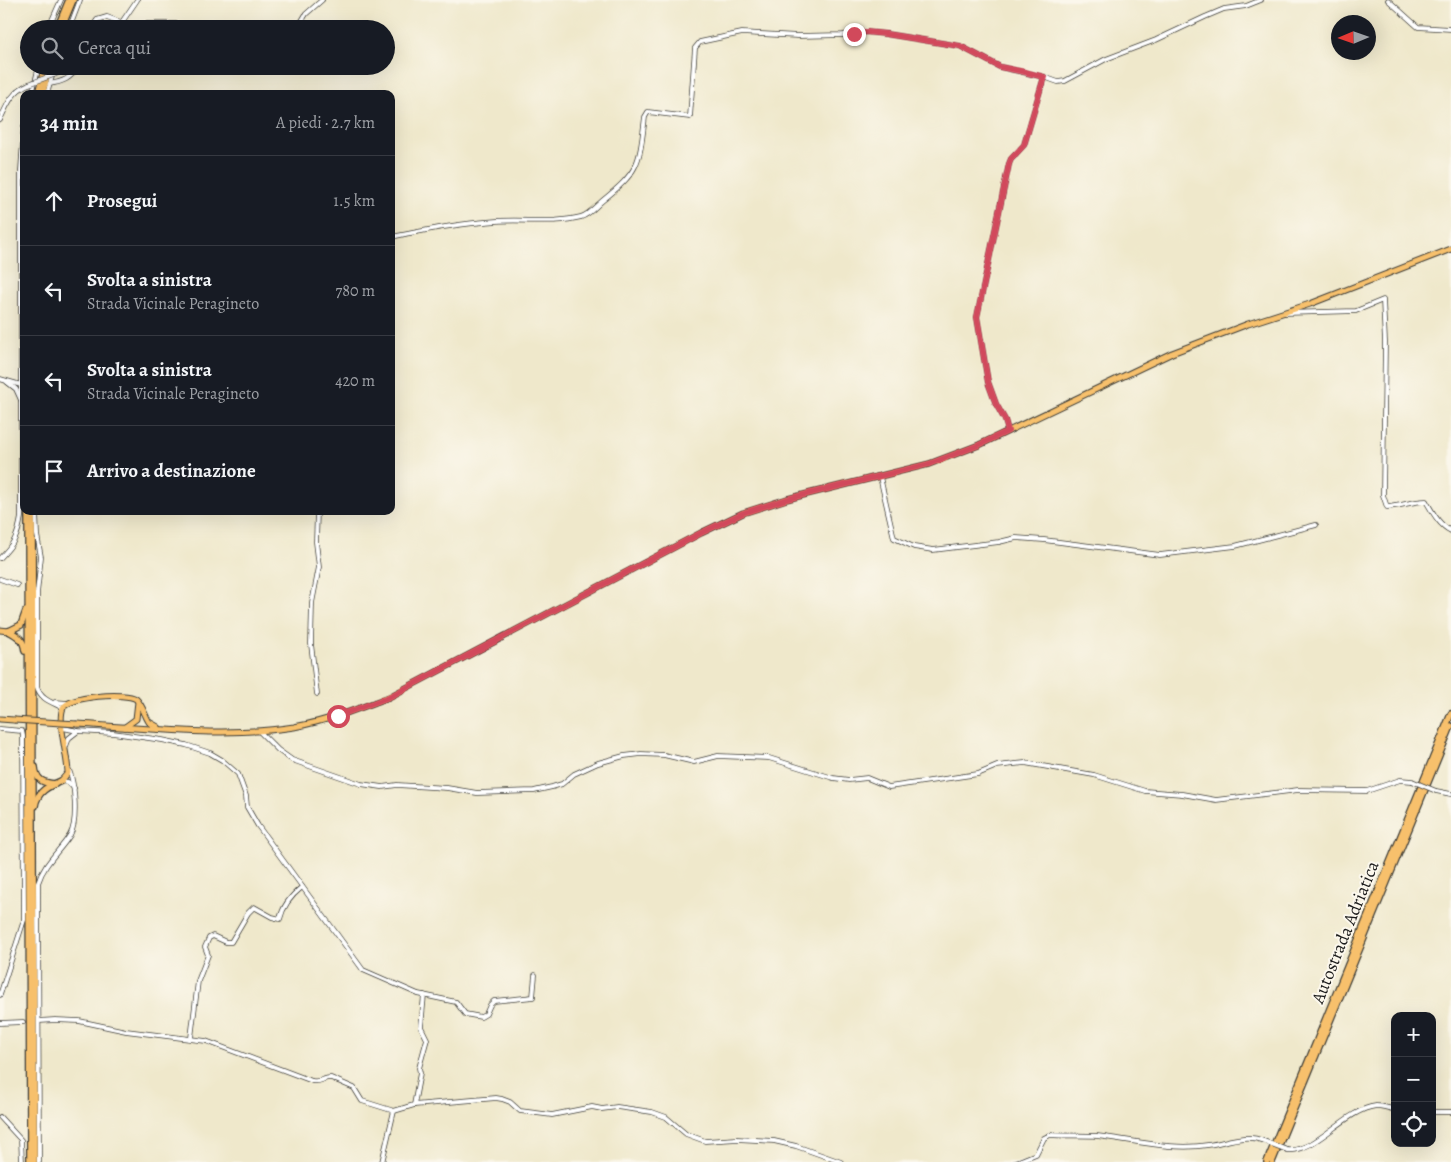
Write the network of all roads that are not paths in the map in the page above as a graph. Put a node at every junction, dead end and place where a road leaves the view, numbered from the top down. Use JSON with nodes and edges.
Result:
{"nodes":[{"id":1,"x":61,"y":0,"type":"edge"},
{"id":2,"x":69,"y":0,"type":"edge"},
{"id":3,"x":73,"y":0,"type":"edge"},
{"id":4,"x":80,"y":0,"type":"edge"},
{"id":5,"x":137,"y":0,"type":"edge"},
{"id":6,"x":322,"y":0,"type":"edge"},
{"id":7,"x":1261,"y":0,"type":"edge"},
{"id":8,"x":1388,"y":0,"type":"edge"},
{"id":9,"x":52,"y":20,"type":"edge"},
{"id":10,"x":61,"y":20,"type":"edge"},
{"id":11,"x":65,"y":20,"type":"edge"},
{"id":12,"x":72,"y":20,"type":"edge"},
{"id":13,"x":97,"y":20,"type":"edge"},
{"id":14,"x":116,"y":20,"type":"edge"},
{"id":15,"x":123,"y":20,"type":"edge"},
{"id":16,"x":302,"y":20,"type":"edge"},
{"id":17,"x":1451,"y":29,"type":"edge"},
{"id":18,"x":37,"y":75,"type":"edge"},
{"id":19,"x":43,"y":75,"type":"edge"},
{"id":20,"x":47,"y":75,"type":"edge"},
{"id":21,"x":52,"y":75,"type":"edge"},
{"id":22,"x":53,"y":75,"type":"edge"},
{"id":23,"x":72,"y":75,"type":"edge"},
{"id":24,"x":1044,"y":77,"type":"junction"},
{"id":25,"x":49,"y":84,"type":"junction"},
{"id":26,"x":33,"y":90,"type":"edge"},
{"id":27,"x":39,"y":90,"type":"edge"},
{"id":28,"x":43,"y":90,"type":"edge"},
{"id":29,"x":48,"y":90,"type":"edge"},
{"id":30,"x":0,"y":120,"type":"edge"},
{"id":31,"x":395,"y":236,"type":"edge"},
{"id":32,"x":1451,"y":249,"type":"edge"},
{"id":33,"x":1284,"y":312,"type":"junction"},
{"id":34,"x":20,"y":373,"type":"edge"},
{"id":35,"x":0,"y":379,"type":"edge"},
{"id":36,"x":13,"y":384,"type":"junction"},
{"id":37,"x":20,"y":385,"type":"edge"},
{"id":38,"x":20,"y":398,"type":"edge"},
{"id":39,"x":1008,"y":431,"type":"junction"},
{"id":40,"x":880,"y":477,"type":"junction"},
{"id":41,"x":21,"y":515,"type":"edge"},
{"id":42,"x":28,"y":515,"type":"edge"},
{"id":43,"x":32,"y":515,"type":"edge"},
{"id":44,"x":36,"y":515,"type":"edge"},
{"id":45,"x":317,"y":515,"type":"edge"},
{"id":46,"x":1316,"y":525,"type":"dead end"},
{"id":47,"x":1451,"y":531,"type":"edge"},
{"id":48,"x":30,"y":557,"type":"junction"},
{"id":49,"x":0,"y":558,"type":"edge"},
{"id":50,"x":0,"y":578,"type":"edge"},
{"id":51,"x":17,"y":585,"type":"dead end"},
{"id":52,"x":28,"y":597,"type":"junction"},
{"id":53,"x":0,"y":630,"type":"edge"},
{"id":54,"x":9,"y":631,"type":"junction"},
{"id":55,"x":318,"y":694,"type":"dead end"},
{"id":56,"x":28,"y":695,"type":"junction"},
{"id":57,"x":51,"y":701,"type":"junction"},
{"id":58,"x":67,"y":702,"type":"junction"},
{"id":59,"x":138,"y":702,"type":"junction"},
{"id":60,"x":63,"y":708,"type":"junction"},
{"id":61,"x":1451,"y":714,"type":"edge"},
{"id":62,"x":146,"y":716,"type":"junction"},
{"id":63,"x":136,"y":719,"type":"junction"},
{"id":64,"x":0,"y":720,"type":"edge"},
{"id":65,"x":1451,"y":726,"type":"edge"},
{"id":66,"x":124,"y":727,"type":"junction"},
{"id":67,"x":63,"y":728,"type":"junction"},
{"id":68,"x":141,"y":728,"type":"junction"},
{"id":69,"x":0,"y":729,"type":"edge"},
{"id":70,"x":166,"y":729,"type":"junction"},
{"id":71,"x":259,"y":731,"type":"junction"},
{"id":72,"x":32,"y":732,"type":"junction"},
{"id":73,"x":77,"y":732,"type":"junction"},
{"id":74,"x":65,"y":749,"type":"junction"},
{"id":75,"x":68,"y":766,"type":"junction"},
{"id":76,"x":58,"y":783,"type":"junction"},
{"id":77,"x":74,"y":788,"type":"junction"},
{"id":78,"x":1451,"y":794,"type":"edge"},
{"id":79,"x":32,"y":840,"type":"junction"},
{"id":80,"x":302,"y":886,"type":"junction"},
{"id":81,"x":535,"y":975,"type":"dead end"},
{"id":82,"x":0,"y":995,"type":"edge"},
{"id":83,"x":424,"y":996,"type":"junction"},
{"id":84,"x":39,"y":1021,"type":"junction"},
{"id":85,"x":23,"y":1022,"type":"dead end"},
{"id":86,"x":0,"y":1023,"type":"edge"},
{"id":87,"x":191,"y":1038,"type":"junction"},
{"id":88,"x":414,"y":1106,"type":"junction"},
{"id":89,"x":1391,"y":1109,"type":"edge"},
{"id":90,"x":394,"y":1111,"type":"junction"},
{"id":91,"x":1436,"y":1112,"type":"edge"},
{"id":92,"x":1451,"y":1112,"type":"edge"},
{"id":93,"x":0,"y":1118,"type":"edge"},
{"id":94,"x":22,"y":1162,"type":"edge"},
{"id":95,"x":30,"y":1162,"type":"edge"},
{"id":96,"x":34,"y":1162,"type":"edge"},
{"id":97,"x":39,"y":1162,"type":"edge"},
{"id":98,"x":382,"y":1162,"type":"edge"},
{"id":99,"x":841,"y":1162,"type":"edge"},
{"id":100,"x":1016,"y":1162,"type":"edge"},
{"id":101,"x":1267,"y":1162,"type":"edge"},
{"id":102,"x":1272,"y":1162,"type":"edge"}],
"edges":[{"from":1,"to":9,"type":"street"},
{"from":2,"to":10,"type":"highway"},
{"from":3,"to":11,"type":"highway"},
{"from":4,"to":12,"type":"street"},
{"from":5,"to":15,"type":"street"},
{"from":6,"to":16,"type":"street"},
{"from":7,"to":24,"type":"street"},
{"from":8,"to":17,"type":"street"},
{"from":13,"to":14,"type":"street"},
{"from":18,"to":26,"type":"street"},
{"from":19,"to":27,"type":"highway"},
{"from":20,"to":28,"type":"highway"},
{"from":21,"to":25,"type":"street"},
{"from":22,"to":30,"type":"street","bridge":true},
{"from":23,"to":25,"type":"street"},
{"from":24,"to":31,"type":"street"},
{"from":24,"to":39,"type":"street"},
{"from":25,"to":29,"type":"street"},
{"from":32,"to":33,"type":"main road"},
{"from":33,"to":39,"type":"main road"},
{"from":33,"to":47,"type":"street"},
{"from":34,"to":36,"type":"street"},
{"from":35,"to":36,"type":"street"},
{"from":36,"to":37,"type":"street"},
{"from":36,"to":38,"type":"street"},
{"from":39,"to":40,"type":"main road"},
{"from":40,"to":46,"type":"street"},
{"from":40,"to":71,"type":"main road"},
{"from":41,"to":49,"type":"street"},
{"from":42,"to":48,"type":"highway"},
{"from":43,"to":48,"type":"highway"},
{"from":44,"to":57,"type":"street"},
{"from":45,"to":55,"type":"street"},
{"from":48,"to":52,"type":"highway"},
{"from":48,"to":72,"type":"highway"},
{"from":50,"to":51,"type":"street"},
{"from":52,"to":54,"type":"highway"},
{"from":52,"to":56,"type":"highway"},
{"from":53,"to":54,"type":"main road"},
{"from":54,"to":56,"type":"highway"},
{"from":56,"to":95,"type":"highway"},
{"from":57,"to":58,"type":"street"},
{"from":57,"to":60,"type":"street"},
{"from":58,"to":59,"type":"main road"},
{"from":58,"to":60,"type":"main road"},
{"from":59,"to":62,"type":"main road"},
{"from":59,"to":63,"type":"main road"},
{"from":60,"to":67,"type":"main road"},
{"from":61,"to":101,"type":"highway","name":"Autostrada Adriatica"},
{"from":62,"to":68,"type":"main road"},
{"from":62,"to":70,"type":"main road"},
{"from":63,"to":66,"type":"main road"},
{"from":63,"to":68,"type":"main road"},
{"from":64,"to":66,"type":"main road","bridge":true},
{"from":65,"to":102,"type":"highway","name":"Autostrada Adriatica"},
{"from":66,"to":68,"type":"main road"},
{"from":67,"to":73,"type":"street"},
{"from":67,"to":74,"type":"main road"},
{"from":68,"to":70,"type":"main road"},
{"from":69,"to":82,"type":"street"},
{"from":70,"to":71,"type":"main road"},
{"from":71,"to":78,"type":"street","bridge":true},
{"from":72,"to":76,"type":"highway"},
{"from":72,"to":79,"type":"highway"},
{"from":73,"to":74,"type":"street"},
{"from":73,"to":80,"type":"street"},
{"from":74,"to":75,"type":"main road"},
{"from":75,"to":76,"type":"main road"},
{"from":75,"to":77,"type":"street"},
{"from":76,"to":77,"type":"street"},
{"from":76,"to":79,"type":"highway"},
{"from":77,"to":84,"type":"street"},
{"from":79,"to":96,"type":"highway"},
{"from":80,"to":83,"type":"street"},
{"from":80,"to":87,"type":"street"},
{"from":81,"to":83,"type":"street"},
{"from":83,"to":88,"type":"street"},
{"from":84,"to":87,"type":"street"},
{"from":84,"to":97,"type":"street"},
{"from":85,"to":86,"type":"street"},
{"from":87,"to":90,"type":"street"},
{"from":88,"to":90,"type":"street"},
{"from":88,"to":99,"type":"street"},
{"from":89,"to":100,"type":"street","bridge":true},
{"from":90,"to":98,"type":"street"},
{"from":91,"to":92,"type":"street"},
{"from":93,"to":94,"type":"street"}]}
